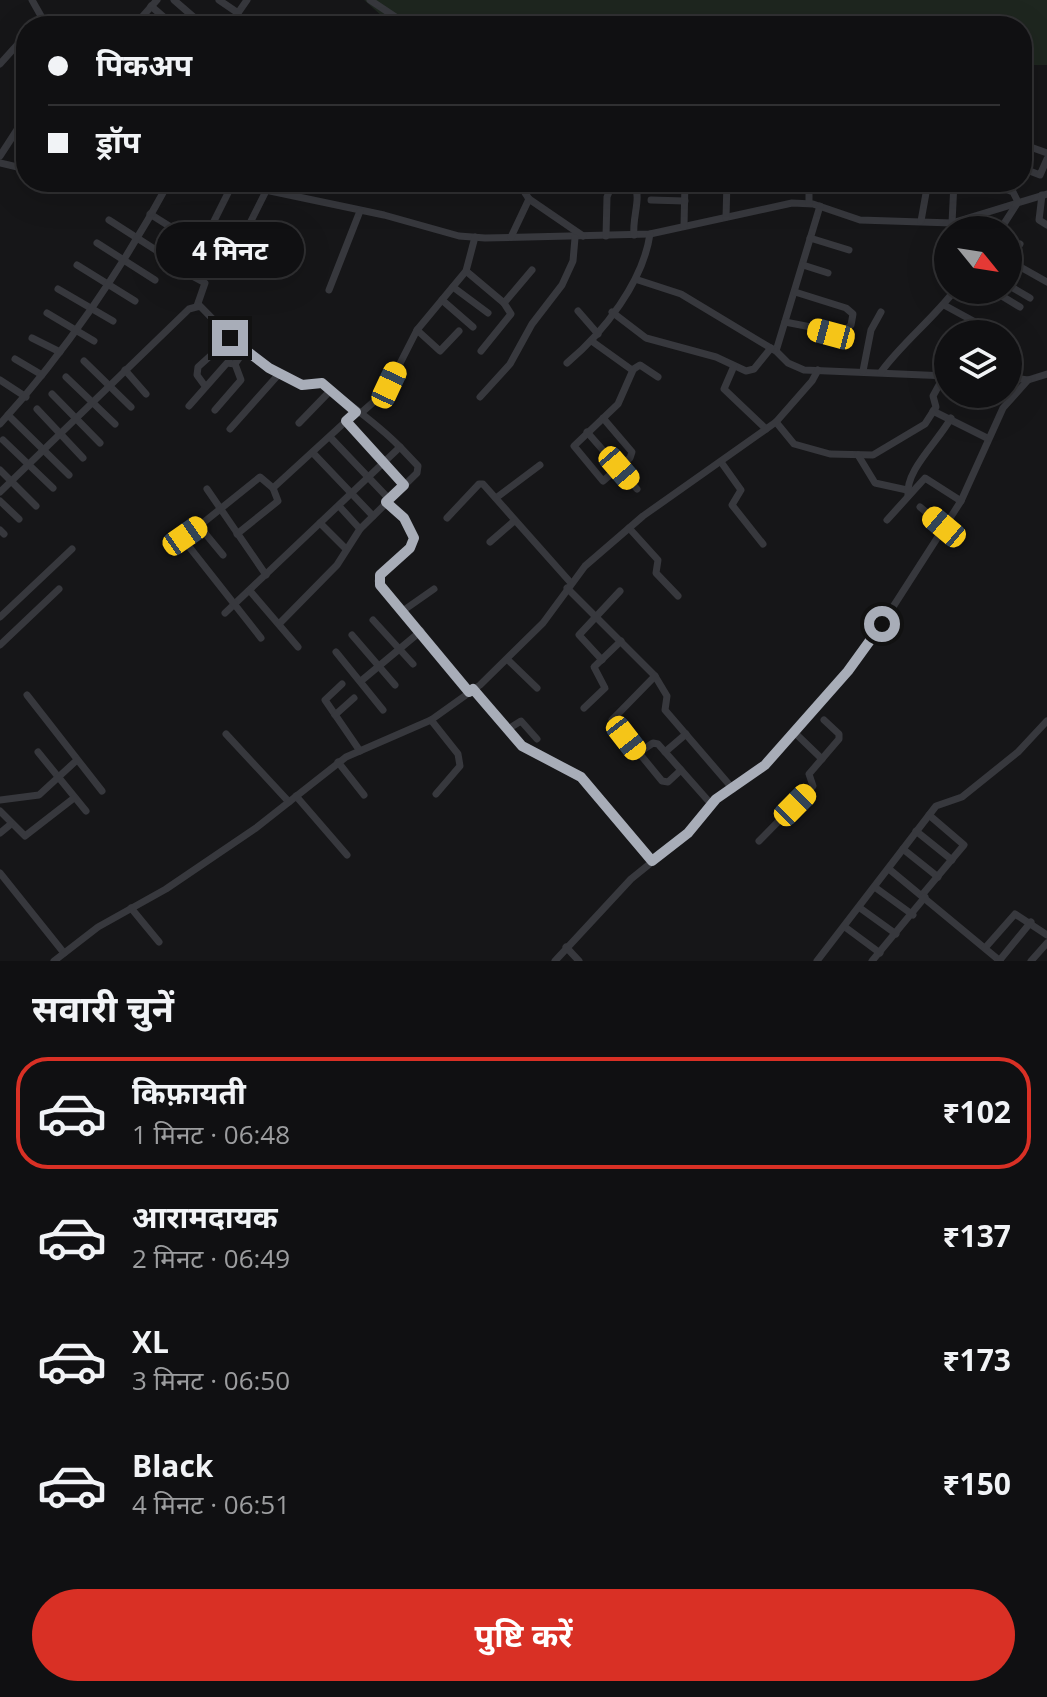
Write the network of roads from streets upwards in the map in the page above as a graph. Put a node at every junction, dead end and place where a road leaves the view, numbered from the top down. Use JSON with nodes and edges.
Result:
{"nodes":[{"id":1,"x":174,"y":0,"type":"edge"},
{"id":2,"x":219,"y":0,"type":"edge"},
{"id":3,"x":247,"y":0,"type":"edge"},
{"id":4,"x":370,"y":0,"type":"edge"},
{"id":5,"x":192,"y":16,"type":"edge"},
{"id":6,"x":394,"y":16,"type":"edge"},
{"id":7,"x":16,"y":46,"type":"edge"},
{"id":8,"x":0,"y":64,"type":"edge"},
{"id":9,"x":16,"y":131,"type":"edge"},
{"id":10,"x":0,"y":156,"type":"edge"},
{"id":11,"x":1047,"y":156,"type":"edge"},
{"id":12,"x":1032,"y":172,"type":"edge"},
{"id":13,"x":163,"y":192,"type":"edge"},
{"id":14,"x":226,"y":192,"type":"edge"},
{"id":15,"x":266,"y":192,"type":"edge"},
{"id":16,"x":271,"y":192,"type":"edge"},
{"id":17,"x":524,"y":192,"type":"edge"},
{"id":18,"x":609,"y":192,"type":"edge"},
{"id":19,"x":638,"y":192,"type":"edge"},
{"id":20,"x":685,"y":192,"type":"edge"},
{"id":21,"x":727,"y":192,"type":"edge"},
{"id":22,"x":809,"y":192,"type":"edge"},
{"id":23,"x":926,"y":192,"type":"edge"},
{"id":24,"x":954,"y":192,"type":"edge"},
{"id":25,"x":1013,"y":192,"type":"edge"},
{"id":26,"x":1045,"y":194,"type":"edge"},
{"id":27,"x":529,"y":199,"type":"junction"},
{"id":28,"x":651,"y":200,"type":"dead end"},
{"id":29,"x":685,"y":201,"type":"junction"},
{"id":30,"x":1018,"y":202,"type":"junction"},
{"id":31,"x":809,"y":203,"type":"junction"},
{"id":32,"x":820,"y":206,"type":"junction"},
{"id":33,"x":360,"y":211,"type":"junction"},
{"id":34,"x":150,"y":214,"type":"junction"},
{"id":35,"x":952,"y":216,"type":"edge"},
{"id":36,"x":976,"y":216,"type":"edge"},
{"id":37,"x":1009,"y":216,"type":"edge"},
{"id":38,"x":726,"y":217,"type":"junction"},
{"id":39,"x":109,"y":220,"type":"dead end"},
{"id":40,"x":921,"y":221,"type":"junction"},
{"id":41,"x":934,"y":222,"type":"edge"},
{"id":42,"x":1047,"y":225,"type":"edge"},
{"id":43,"x":684,"y":226,"type":"junction"},
{"id":44,"x":177,"y":231,"type":"dead end"},
{"id":45,"x":650,"y":234,"type":"junction"},
{"id":46,"x":634,"y":235,"type":"junction"},
{"id":47,"x":606,"y":236,"type":"junction"},
{"id":48,"x":136,"y":237,"type":"junction"},
{"id":49,"x":475,"y":237,"type":"junction"},
{"id":50,"x":511,"y":237,"type":"junction"},
{"id":51,"x":575,"y":238,"type":"junction"},
{"id":52,"x":585,"y":238,"type":"junction"},
{"id":53,"x":810,"y":238,"type":"junction"},
{"id":54,"x":97,"y":243,"type":"dead end"},
{"id":55,"x":849,"y":250,"type":"dead end"},
{"id":56,"x":162,"y":254,"type":"dead end"},
{"id":57,"x":234,"y":255,"type":"dead end"},
{"id":58,"x":122,"y":259,"type":"junction"},
{"id":59,"x":77,"y":265,"type":"dead end"},
{"id":60,"x":803,"y":265,"type":"junction"},
{"id":61,"x":1022,"y":268,"type":"edge"},
{"id":62,"x":532,"y":270,"type":"dead end"},
{"id":63,"x":466,"y":271,"type":"junction"},
{"id":64,"x":828,"y":273,"type":"dead end"},
{"id":65,"x":155,"y":280,"type":"dead end"},
{"id":66,"x":638,"y":280,"type":"junction"},
{"id":67,"x":1047,"y":282,"type":"edge"},
{"id":68,"x":105,"y":284,"type":"junction"},
{"id":69,"x":453,"y":287,"type":"junction"},
{"id":70,"x":58,"y":289,"type":"dead end"},
{"id":71,"x":329,"y":290,"type":"dead end"},
{"id":72,"x":795,"y":292,"type":"junction"},
{"id":73,"x":1022,"y":293,"type":"edge"},
{"id":74,"x":1030,"y":298,"type":"dead end"},
{"id":75,"x":442,"y":300,"type":"junction"},
{"id":76,"x":135,"y":301,"type":"dead end"},
{"id":77,"x":504,"y":303,"type":"junction"},
{"id":78,"x":1015,"y":304,"type":"edge"},
{"id":79,"x":944,"y":305,"type":"joint"},
{"id":80,"x":197,"y":306,"type":"junction"},
{"id":81,"x":89,"y":307,"type":"junction"},
{"id":82,"x":1020,"y":307,"type":"dead end"},
{"id":83,"x":578,"y":311,"type":"dead end"},
{"id":84,"x":612,"y":312,"type":"junction"},
{"id":85,"x":881,"y":312,"type":"dead end"},
{"id":86,"x":47,"y":313,"type":"dead end"},
{"id":87,"x":488,"y":313,"type":"dead end"},
{"id":88,"x":972,"y":320,"type":"edge"},
{"id":89,"x":113,"y":321,"type":"dead end"},
{"id":90,"x":785,"y":322,"type":"junction"},
{"id":91,"x":473,"y":327,"type":"dead end"},
{"id":92,"x":417,"y":330,"type":"junction"},
{"id":93,"x":74,"y":331,"type":"junction"},
{"id":94,"x":459,"y":331,"type":"dead end"},
{"id":95,"x":598,"y":334,"type":"junction"},
{"id":96,"x":32,"y":338,"type":"dead end"},
{"id":97,"x":230,"y":338,"type":"junction"},
{"id":98,"x":94,"y":341,"type":"dead end"},
{"id":99,"x":593,"y":342,"type":"junction"},
{"id":100,"x":774,"y":349,"type":"junction"},
{"id":101,"x":244,"y":351,"type":"junction"},
{"id":102,"x":481,"y":351,"type":"dead end"},
{"id":103,"x":60,"y":352,"type":"junction"},
{"id":104,"x":15,"y":359,"type":"dead end"},
{"id":105,"x":84,"y":361,"type":"dead end"},
{"id":106,"x":567,"y":363,"type":"dead end"},
{"id":107,"x":235,"y":364,"type":"junction"},
{"id":108,"x":734,"y":366,"type":"junction"},
{"id":109,"x":125,"y":370,"type":"junction"},
{"id":110,"x":633,"y":370,"type":"junction"},
{"id":111,"x":818,"y":370,"type":"junction"},
{"id":112,"x":863,"y":371,"type":"junction"},
{"id":113,"x":881,"y":372,"type":"junction"},
{"id":114,"x":279,"y":374,"type":"junction"},
{"id":115,"x":1047,"y":374,"type":"edge"},
{"id":116,"x":42,"y":375,"type":"junction"},
{"id":117,"x":934,"y":375,"type":"edge"},
{"id":118,"x":66,"y":377,"type":"dead end"},
{"id":119,"x":658,"y":377,"type":"dead end"},
{"id":120,"x":1022,"y":379,"type":"edge"},
{"id":121,"x":0,"y":380,"type":"edge"},
{"id":122,"x":1028,"y":380,"type":"junction"},
{"id":123,"x":109,"y":386,"type":"junction"},
{"id":124,"x":205,"y":386,"type":"junction"},
{"id":125,"x":331,"y":390,"type":"junction"},
{"id":126,"x":52,"y":394,"type":"dead end"},
{"id":127,"x":146,"y":394,"type":"dead end"},
{"id":128,"x":934,"y":394,"type":"edge"},
{"id":129,"x":26,"y":397,"type":"junction"},
{"id":130,"x":480,"y":397,"type":"dead end"},
{"id":131,"x":92,"y":402,"type":"junction"},
{"id":132,"x":189,"y":406,"type":"dead end"},
{"id":133,"x":131,"y":407,"type":"dead end"},
{"id":134,"x":37,"y":409,"type":"dead end"},
{"id":135,"x":215,"y":410,"type":"dead end"},
{"id":136,"x":933,"y":411,"type":"junction"},
{"id":137,"x":358,"y":412,"type":"junction"},
{"id":138,"x":75,"y":417,"type":"junction"},
{"id":139,"x":603,"y":418,"type":"junction"},
{"id":140,"x":951,"y":418,"type":"junction"},
{"id":141,"x":3,"y":420,"type":"edge"},
{"id":142,"x":346,"y":421,"type":"junction"},
{"id":143,"x":776,"y":422,"type":"junction"},
{"id":144,"x":299,"y":423,"type":"dead end"},
{"id":145,"x":115,"y":424,"type":"dead end"},
{"id":146,"x":230,"y":429,"type":"dead end"},
{"id":147,"x":766,"y":429,"type":"junction"},
{"id":148,"x":587,"y":432,"type":"junction"},
{"id":149,"x":59,"y":433,"type":"junction"},
{"id":150,"x":330,"y":437,"type":"junction"},
{"id":151,"x":987,"y":438,"type":"junction"},
{"id":152,"x":3,"y":440,"type":"dead end"},
{"id":153,"x":100,"y":443,"type":"dead end"},
{"id":154,"x":400,"y":447,"type":"junction"},
{"id":155,"x":42,"y":449,"type":"junction"},
{"id":156,"x":313,"y":453,"type":"junction"},
{"id":157,"x":858,"y":455,"type":"junction"},
{"id":158,"x":83,"y":458,"type":"dead end"},
{"id":159,"x":721,"y":462,"type":"junction"},
{"id":160,"x":384,"y":463,"type":"junction"},
{"id":161,"x":27,"y":464,"type":"junction"},
{"id":162,"x":540,"y":465,"type":"dead end"},
{"id":163,"x":619,"y":468,"type":"junction"},
{"id":164,"x":0,"y":470,"type":"edge"},
{"id":165,"x":69,"y":475,"type":"dead end"},
{"id":166,"x":368,"y":478,"type":"junction"},
{"id":167,"x":11,"y":481,"type":"junction"},
{"id":168,"x":404,"y":485,"type":"junction"},
{"id":169,"x":53,"y":488,"type":"dead end"},
{"id":170,"x":273,"y":488,"type":"junction"},
{"id":171,"x":207,"y":489,"type":"dead end"},
{"id":172,"x":637,"y":489,"type":"dead end"},
{"id":173,"x":0,"y":492,"type":"edge"},
{"id":174,"x":907,"y":493,"type":"junction"},
{"id":175,"x":351,"y":494,"type":"junction"},
{"id":176,"x":496,"y":498,"type":"junction"},
{"id":177,"x":388,"y":500,"type":"junction"},
{"id":178,"x":0,"y":501,"type":"edge"},
{"id":179,"x":961,"y":501,"type":"junction"},
{"id":180,"x":36,"y":506,"type":"dead end"},
{"id":181,"x":339,"y":506,"type":"junction"},
{"id":182,"x":920,"y":507,"type":"dead end"},
{"id":183,"x":221,"y":509,"type":"junction"},
{"id":184,"x":373,"y":516,"type":"junction"},
{"id":185,"x":447,"y":518,"type":"dead end"},
{"id":186,"x":19,"y":519,"type":"dead end"},
{"id":187,"x":887,"y":520,"type":"dead end"},
{"id":188,"x":513,"y":522,"type":"junction"},
{"id":189,"x":320,"y":523,"type":"junction"},
{"id":190,"x":199,"y":526,"type":"junction"},
{"id":191,"x":944,"y":527,"type":"junction"},
{"id":192,"x":629,"y":528,"type":"junction"},
{"id":193,"x":360,"y":529,"type":"junction"},
{"id":194,"x":237,"y":534,"type":"junction"},
{"id":195,"x":490,"y":542,"type":"dead end"},
{"id":196,"x":763,"y":544,"type":"dead end"},
{"id":197,"x":72,"y":549,"type":"dead end"},
{"id":198,"x":346,"y":549,"type":"junction"},
{"id":199,"x":223,"y":555,"type":"dead end"},
{"id":200,"x":266,"y":575,"type":"junction"},
{"id":201,"x":569,"y":586,"type":"junction"},
{"id":202,"x":59,"y":589,"type":"dead end"},
{"id":203,"x":434,"y":589,"type":"dead end"},
{"id":204,"x":250,"y":591,"type":"junction"},
{"id":205,"x":620,"y":591,"type":"dead end"},
{"id":206,"x":678,"y":596,"type":"dead end"},
{"id":207,"x":16,"y":602,"type":"junction"},
{"id":208,"x":234,"y":606,"type":"junction"},
{"id":209,"x":404,"y":610,"type":"junction"},
{"id":210,"x":225,"y":613,"type":"dead end"},
{"id":211,"x":31,"y":616,"type":"junction"},
{"id":212,"x":0,"y":617,"type":"edge"},
{"id":213,"x":597,"y":618,"type":"junction"},
{"id":214,"x":373,"y":620,"type":"dead end"},
{"id":215,"x":279,"y":624,"type":"junction"},
{"id":216,"x":421,"y":631,"type":"junction"},
{"id":217,"x":352,"y":635,"type":"dead end"},
{"id":218,"x":261,"y":638,"type":"dead end"},
{"id":219,"x":621,"y":641,"type":"junction"},
{"id":220,"x":0,"y":645,"type":"edge"},
{"id":221,"x":298,"y":647,"type":"dead end"},
{"id":222,"x":400,"y":650,"type":"junction"},
{"id":223,"x":336,"y":652,"type":"dead end"},
{"id":224,"x":508,"y":660,"type":"junction"},
{"id":225,"x":602,"y":660,"type":"junction"},
{"id":226,"x":413,"y":664,"type":"dead end"},
{"id":227,"x":379,"y":667,"type":"junction"},
{"id":228,"x":655,"y":676,"type":"junction"},
{"id":229,"x":361,"y":681,"type":"junction"},
{"id":230,"x":342,"y":684,"type":"dead end"},
{"id":231,"x":395,"y":685,"type":"dead end"},
{"id":232,"x":537,"y":688,"type":"dead end"},
{"id":233,"x":471,"y":691,"type":"junction"},
{"id":234,"x":27,"y":695,"type":"dead end"},
{"id":235,"x":354,"y":698,"type":"dead end"},
{"id":236,"x":584,"y":708,"type":"dead end"},
{"id":237,"x":383,"y":710,"type":"dead end"},
{"id":238,"x":335,"y":715,"type":"junction"},
{"id":239,"x":431,"y":720,"type":"junction"},
{"id":240,"x":824,"y":720,"type":"dead end"},
{"id":241,"x":1047,"y":721,"type":"edge"},
{"id":242,"x":508,"y":729,"type":"junction"},
{"id":243,"x":794,"y":732,"type":"junction"},
{"id":244,"x":226,"y":734,"type":"dead end"},
{"id":245,"x":686,"y":734,"type":"junction"},
{"id":246,"x":537,"y":739,"type":"dead end"},
{"id":247,"x":360,"y":751,"type":"junction"},
{"id":248,"x":38,"y":752,"type":"dead end"},
{"id":249,"x":665,"y":752,"type":"junction"},
{"id":250,"x":638,"y":753,"type":"junction"},
{"id":251,"x":822,"y":759,"type":"junction"},
{"id":252,"x":77,"y":760,"type":"junction"},
{"id":253,"x":338,"y":762,"type":"junction"},
{"id":254,"x":681,"y":770,"type":"junction"},
{"id":255,"x":58,"y":779,"type":"junction"},
{"id":256,"x":733,"y":789,"type":"junction"},
{"id":257,"x":102,"y":791,"type":"dead end"},
{"id":258,"x":436,"y":794,"type":"dead end"},
{"id":259,"x":364,"y":795,"type":"dead end"},
{"id":260,"x":74,"y":798,"type":"junction"},
{"id":261,"x":293,"y":799,"type":"junction"},
{"id":262,"x":0,"y":800,"type":"edge"},
{"id":263,"x":712,"y":805,"type":"junction"},
{"id":264,"x":0,"y":811,"type":"edge"},
{"id":265,"x":86,"y":811,"type":"dead end"},
{"id":266,"x":929,"y":815,"type":"junction"},
{"id":267,"x":11,"y":824,"type":"junction"},
{"id":268,"x":916,"y":831,"type":"junction"},
{"id":269,"x":0,"y":833,"type":"edge"},
{"id":270,"x":759,"y":841,"type":"dead end"},
{"id":271,"x":903,"y":849,"type":"junction"},
{"id":272,"x":347,"y":855,"type":"dead end"},
{"id":273,"x":952,"y":860,"type":"junction"},
{"id":274,"x":652,"y":861,"type":"junction"},
{"id":275,"x":889,"y":869,"type":"junction"},
{"id":276,"x":0,"y":873,"type":"edge"},
{"id":277,"x":938,"y":877,"type":"junction"},
{"id":278,"x":876,"y":888,"type":"junction"},
{"id":279,"x":924,"y":896,"type":"junction"},
{"id":280,"x":131,"y":908,"type":"junction"},
{"id":281,"x":860,"y":908,"type":"junction"},
{"id":282,"x":913,"y":915,"type":"junction"},
{"id":283,"x":1031,"y":922,"type":"junction"},
{"id":284,"x":845,"y":927,"type":"junction"},
{"id":285,"x":896,"y":934,"type":"junction"},
{"id":286,"x":1047,"y":935,"type":"edge"},
{"id":287,"x":159,"y":942,"type":"dead end"},
{"id":288,"x":1047,"y":943,"type":"edge"},
{"id":289,"x":566,"y":947,"type":"junction"},
{"id":290,"x":985,"y":948,"type":"junction"},
{"id":291,"x":880,"y":953,"type":"junction"},
{"id":292,"x":59,"y":958,"type":"edge"},
{"id":293,"x":997,"y":960,"type":"edge"},
{"id":294,"x":555,"y":961,"type":"edge"},
{"id":295,"x":579,"y":961,"type":"edge"},
{"id":296,"x":817,"y":961,"type":"edge"},
{"id":297,"x":872,"y":961,"type":"edge"},
{"id":298,"x":1031,"y":961,"type":"edge"}],
"edges":[{"from":1,"to":5,"type":"street"},
{"from":2,"to":3,"type":"street"},
{"from":4,"to":6,"type":"street"},
{"from":7,"to":8,"type":"street"},
{"from":9,"to":10,"type":"street"},
{"from":11,"to":12,"type":"street"},
{"from":13,"to":34,"type":"street"},
{"from":14,"to":80,"type":"street"},
{"from":15,"to":57,"type":"street"},
{"from":16,"to":33,"type":"street"},
{"from":17,"to":27,"type":"street"},
{"from":18,"to":47,"type":"street"},
{"from":19,"to":46,"type":"street"},
{"from":20,"to":29,"type":"street"},
{"from":21,"to":38,"type":"street"},
{"from":22,"to":31,"type":"street"},
{"from":23,"to":40,"type":"street"},
{"from":24,"to":35,"type":"street"},
{"from":25,"to":30,"type":"street"},
{"from":26,"to":30,"type":"street"},
{"from":26,"to":42,"type":"street"},
{"from":27,"to":50,"type":"street"},
{"from":27,"to":52,"type":"street"},
{"from":28,"to":29,"type":"street"},
{"from":29,"to":43,"type":"street"},
{"from":30,"to":36,"type":"street"},
{"from":30,"to":37,"type":"street"},
{"from":31,"to":32,"type":"street"},
{"from":31,"to":38,"type":"street"},
{"from":32,"to":40,"type":"street"},
{"from":32,"to":53,"type":"street"},
{"from":33,"to":49,"type":"street"},
{"from":33,"to":71,"type":"street"},
{"from":34,"to":44,"type":"street"},
{"from":34,"to":48,"type":"street"},
{"from":38,"to":43,"type":"street"},
{"from":39,"to":48,"type":"street"},
{"from":40,"to":41,"type":"street"},
{"from":43,"to":45,"type":"street"},
{"from":45,"to":46,"type":"street"},
{"from":45,"to":66,"type":"street"},
{"from":46,"to":47,"type":"street"},
{"from":47,"to":52,"type":"street"},
{"from":48,"to":56,"type":"street"},
{"from":48,"to":58,"type":"street"},
{"from":49,"to":50,"type":"street"},
{"from":49,"to":63,"type":"street"},
{"from":50,"to":51,"type":"street"},
{"from":51,"to":52,"type":"street"},
{"from":51,"to":130,"type":"street"},
{"from":53,"to":55,"type":"street"},
{"from":53,"to":60,"type":"street"},
{"from":54,"to":58,"type":"street"},
{"from":58,"to":65,"type":"street"},
{"from":58,"to":68,"type":"street"},
{"from":59,"to":68,"type":"street"},
{"from":60,"to":64,"type":"street"},
{"from":60,"to":72,"type":"street"},
{"from":61,"to":67,"type":"street"},
{"from":62,"to":77,"type":"street"},
{"from":63,"to":69,"type":"street"},
{"from":63,"to":77,"type":"street"},
{"from":66,"to":84,"type":"street"},
{"from":66,"to":100,"type":"street"},
{"from":68,"to":76,"type":"street"},
{"from":68,"to":81,"type":"street"},
{"from":69,"to":75,"type":"street"},
{"from":69,"to":87,"type":"street"},
{"from":70,"to":81,"type":"street"},
{"from":72,"to":90,"type":"street"},
{"from":72,"to":90,"type":"street"},
{"from":73,"to":74,"type":"street"},
{"from":75,"to":91,"type":"street"},
{"from":75,"to":92,"type":"street"},
{"from":77,"to":102,"type":"street"},
{"from":78,"to":82,"type":"street"},
{"from":79,"to":88,"type":"street"},
{"from":79,"to":113,"type":"street"},
{"from":80,"to":97,"type":"street"},
{"from":80,"to":109,"type":"street"},
{"from":81,"to":89,"type":"street"},
{"from":81,"to":93,"type":"street"},
{"from":83,"to":95,"type":"street"},
{"from":84,"to":95,"type":"street"},
{"from":84,"to":108,"type":"street"},
{"from":85,"to":112,"type":"street"},
{"from":86,"to":93,"type":"street"},
{"from":90,"to":100,"type":"street"},
{"from":92,"to":94,"type":"street"},
{"from":92,"to":137,"type":"street"},
{"from":93,"to":98,"type":"street"},
{"from":93,"to":103,"type":"street"},
{"from":95,"to":99,"type":"street"},
{"from":96,"to":103,"type":"street"},
{"from":97,"to":101,"type":"street"},
{"from":97,"to":124,"type":"street"},
{"from":99,"to":106,"type":"street"},
{"from":99,"to":110,"type":"street"},
{"from":100,"to":108,"type":"street"},
{"from":100,"to":111,"type":"street"},
{"from":101,"to":107,"type":"street"},
{"from":101,"to":114,"type":"street"},
{"from":103,"to":116,"type":"street"},
{"from":104,"to":116,"type":"street"},
{"from":105,"to":123,"type":"street"},
{"from":107,"to":124,"type":"street"},
{"from":107,"to":135,"type":"street"},
{"from":108,"to":147,"type":"street"},
{"from":109,"to":123,"type":"street"},
{"from":109,"to":127,"type":"street"},
{"from":110,"to":119,"type":"street"},
{"from":110,"to":139,"type":"street"},
{"from":111,"to":112,"type":"street"},
{"from":111,"to":143,"type":"street"},
{"from":112,"to":113,"type":"street"},
{"from":113,"to":117,"type":"street"},
{"from":114,"to":125,"type":"street"},
{"from":114,"to":146,"type":"street"},
{"from":115,"to":122,"type":"street"},
{"from":116,"to":129,"type":"street"},
{"from":118,"to":131,"type":"street"},
{"from":120,"to":122,"type":"street"},
{"from":121,"to":129,"type":"street"},
{"from":122,"to":151,"type":"street"},
{"from":123,"to":131,"type":"street"},
{"from":123,"to":133,"type":"street"},
{"from":124,"to":132,"type":"street"},
{"from":125,"to":137,"type":"street"},
{"from":125,"to":144,"type":"street"},
{"from":126,"to":138,"type":"street"},
{"from":128,"to":136,"type":"street"},
{"from":129,"to":141,"type":"street"},
{"from":131,"to":138,"type":"street"},
{"from":131,"to":145,"type":"street"},
{"from":134,"to":149,"type":"street"},
{"from":136,"to":140,"type":"street"},
{"from":136,"to":157,"type":"street"},
{"from":137,"to":142,"type":"street"},
{"from":137,"to":154,"type":"street"},
{"from":138,"to":149,"type":"street"},
{"from":138,"to":153,"type":"street"},
{"from":139,"to":148,"type":"street"},
{"from":139,"to":163,"type":"street"},
{"from":140,"to":151,"type":"street"},
{"from":140,"to":174,"type":"street"},
{"from":141,"to":155,"type":"street"},
{"from":142,"to":150,"type":"street"},
{"from":142,"to":160,"type":"street"},
{"from":143,"to":147,"type":"street"},
{"from":143,"to":157,"type":"street"},
{"from":147,"to":159,"type":"street"},
{"from":148,"to":163,"type":"street"},
{"from":148,"to":163,"type":"street"},
{"from":149,"to":155,"type":"street"},
{"from":149,"to":158,"type":"street"},
{"from":150,"to":156,"type":"street"},
{"from":150,"to":166,"type":"street"},
{"from":151,"to":179,"type":"street"},
{"from":152,"to":161,"type":"street"},
{"from":154,"to":160,"type":"street"},
{"from":154,"to":168,"type":"street"},
{"from":155,"to":161,"type":"street"},
{"from":155,"to":165,"type":"street"},
{"from":156,"to":170,"type":"street"},
{"from":156,"to":175,"type":"street"},
{"from":157,"to":174,"type":"street"},
{"from":159,"to":192,"type":"street"},
{"from":159,"to":196,"type":"street"},
{"from":160,"to":166,"type":"street"},
{"from":160,"to":168,"type":"street"},
{"from":161,"to":167,"type":"street"},
{"from":161,"to":169,"type":"street"},
{"from":162,"to":176,"type":"street"},
{"from":163,"to":172,"type":"street"},
{"from":164,"to":167,"type":"street"},
{"from":166,"to":175,"type":"street"},
{"from":166,"to":177,"type":"street"},
{"from":167,"to":173,"type":"street"},
{"from":167,"to":180,"type":"street"},
{"from":168,"to":177,"type":"street"},
{"from":170,"to":183,"type":"street"},
{"from":170,"to":194,"type":"street"},
{"from":171,"to":183,"type":"street"},
{"from":174,"to":179,"type":"street"},
{"from":174,"to":187,"type":"street"},
{"from":175,"to":181,"type":"street"},
{"from":175,"to":184,"type":"street"},
{"from":176,"to":185,"type":"street"},
{"from":176,"to":188,"type":"street"},
{"from":177,"to":184,"type":"street"},
{"from":177,"to":209,"type":"street"},
{"from":178,"to":186,"type":"street"},
{"from":179,"to":191,"type":"street"},
{"from":181,"to":189,"type":"street"},
{"from":181,"to":193,"type":"street"},
{"from":182,"to":191,"type":"street"},
{"from":183,"to":190,"type":"street"},
{"from":183,"to":194,"type":"street"},
{"from":184,"to":193,"type":"street"},
{"from":188,"to":195,"type":"street"},
{"from":188,"to":201,"type":"street"},
{"from":189,"to":198,"type":"street"},
{"from":189,"to":200,"type":"street"},
{"from":190,"to":199,"type":"street"},
{"from":190,"to":208,"type":"street"},
{"from":191,"to":243,"type":"street"},
{"from":192,"to":201,"type":"street"},
{"from":192,"to":206,"type":"street"},
{"from":193,"to":198,"type":"street"},
{"from":194,"to":200,"type":"street"},
{"from":197,"to":207,"type":"street"},
{"from":198,"to":215,"type":"street"},
{"from":200,"to":204,"type":"street"},
{"from":201,"to":213,"type":"street"},
{"from":201,"to":224,"type":"street"},
{"from":202,"to":211,"type":"street"},
{"from":203,"to":209,"type":"street"},
{"from":204,"to":208,"type":"street"},
{"from":204,"to":215,"type":"street"},
{"from":205,"to":213,"type":"street"},
{"from":207,"to":211,"type":"street"},
{"from":207,"to":212,"type":"street"},
{"from":208,"to":210,"type":"street"},
{"from":208,"to":218,"type":"street"},
{"from":209,"to":216,"type":"street"},
{"from":211,"to":220,"type":"street"},
{"from":213,"to":219,"type":"street"},
{"from":213,"to":225,"type":"street"},
{"from":214,"to":222,"type":"street"},
{"from":215,"to":221,"type":"street"},
{"from":216,"to":222,"type":"street"},
{"from":216,"to":233,"type":"street"},
{"from":217,"to":227,"type":"street"},
{"from":219,"to":225,"type":"street"},
{"from":219,"to":228,"type":"street"},
{"from":222,"to":226,"type":"street"},
{"from":222,"to":227,"type":"street"},
{"from":223,"to":229,"type":"street"},
{"from":224,"to":232,"type":"street"},
{"from":224,"to":233,"type":"street"},
{"from":225,"to":236,"type":"street"},
{"from":227,"to":229,"type":"street"},
{"from":227,"to":231,"type":"street"},
{"from":228,"to":245,"type":"street"},
{"from":228,"to":250,"type":"street"},
{"from":229,"to":237,"type":"street"},
{"from":230,"to":238,"type":"street"},
{"from":233,"to":239,"type":"street"},
{"from":233,"to":242,"type":"street"},
{"from":234,"to":252,"type":"street"},
{"from":235,"to":238,"type":"street"},
{"from":238,"to":247,"type":"street"},
{"from":239,"to":247,"type":"street"},
{"from":239,"to":258,"type":"street"},
{"from":240,"to":251,"type":"street"},
{"from":241,"to":266,"type":"street"},
{"from":242,"to":246,"type":"street"},
{"from":242,"to":274,"type":"street"},
{"from":243,"to":251,"type":"street"},
{"from":243,"to":256,"type":"street"},
{"from":244,"to":261,"type":"street"},
{"from":245,"to":249,"type":"street"},
{"from":245,"to":256,"type":"street"},
{"from":247,"to":253,"type":"street"},
{"from":248,"to":255,"type":"street"},
{"from":249,"to":250,"type":"street"},
{"from":249,"to":254,"type":"street"},
{"from":250,"to":254,"type":"street"},
{"from":251,"to":270,"type":"street"},
{"from":252,"to":255,"type":"street"},
{"from":252,"to":257,"type":"street"},
{"from":253,"to":259,"type":"street"},
{"from":253,"to":261,"type":"street"},
{"from":254,"to":263,"type":"street"},
{"from":255,"to":260,"type":"street"},
{"from":255,"to":262,"type":"street"},
{"from":256,"to":263,"type":"street"},
{"from":260,"to":265,"type":"street"},
{"from":260,"to":267,"type":"street"},
{"from":261,"to":272,"type":"street"},
{"from":261,"to":280,"type":"street"},
{"from":263,"to":274,"type":"street"},
{"from":264,"to":267,"type":"street"},
{"from":266,"to":268,"type":"street"},
{"from":266,"to":273,"type":"street"},
{"from":267,"to":269,"type":"street"},
{"from":268,"to":271,"type":"street"},
{"from":268,"to":273,"type":"street"},
{"from":271,"to":275,"type":"street"},
{"from":271,"to":277,"type":"street"},
{"from":273,"to":277,"type":"street"},
{"from":274,"to":289,"type":"street"},
{"from":275,"to":278,"type":"street"},
{"from":275,"to":279,"type":"street"},
{"from":276,"to":292,"type":"street"},
{"from":277,"to":279,"type":"street"},
{"from":278,"to":281,"type":"street"},
{"from":278,"to":282,"type":"street"},
{"from":279,"to":282,"type":"street"},
{"from":279,"to":290,"type":"street"},
{"from":280,"to":287,"type":"street"},
{"from":280,"to":292,"type":"street"},
{"from":281,"to":284,"type":"street"},
{"from":281,"to":285,"type":"street"},
{"from":282,"to":285,"type":"street"},
{"from":283,"to":286,"type":"street"},
{"from":283,"to":290,"type":"street"},
{"from":283,"to":293,"type":"street"},
{"from":284,"to":291,"type":"street"},
{"from":284,"to":296,"type":"street"},
{"from":285,"to":291,"type":"street"},
{"from":288,"to":298,"type":"street"},
{"from":289,"to":294,"type":"street"},
{"from":289,"to":295,"type":"street"},
{"from":290,"to":293,"type":"street"},
{"from":291,"to":297,"type":"street"}]}
